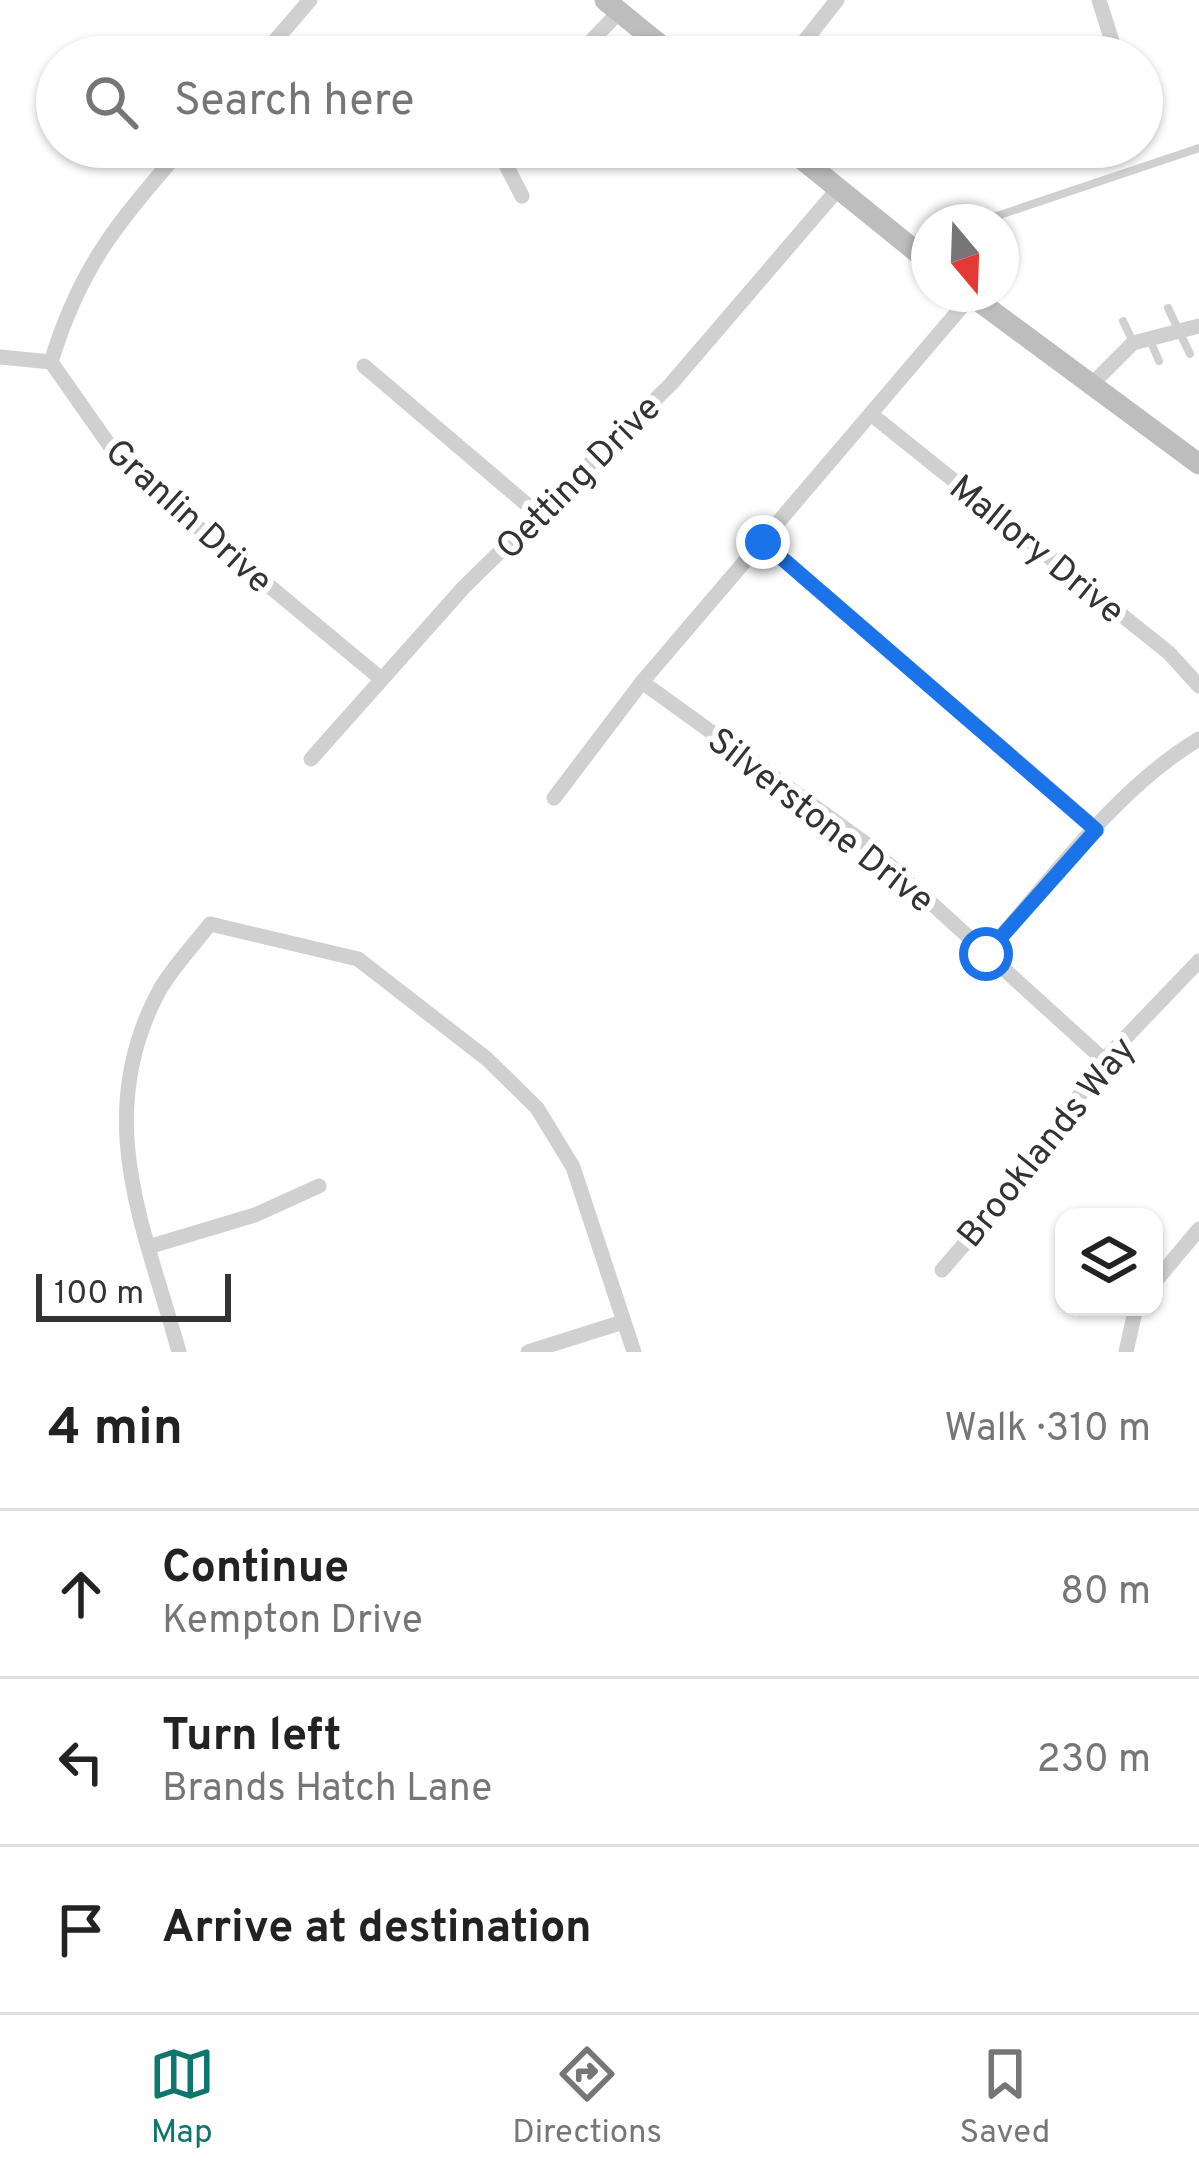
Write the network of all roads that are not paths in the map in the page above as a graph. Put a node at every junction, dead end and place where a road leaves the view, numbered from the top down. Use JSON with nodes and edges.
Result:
{"nodes":[{"id":1,"x":310,"y":0,"type":"edge"},
{"id":2,"x":837,"y":0,"type":"edge"},
{"id":3,"x":1099,"y":0,"type":"edge"},
{"id":4,"x":612,"y":6,"type":"edge"},
{"id":5,"x":279,"y":36,"type":"edge"},
{"id":6,"x":591,"y":36,"type":"edge"},
{"id":7,"x":649,"y":36,"type":"edge"},
{"id":8,"x":808,"y":36,"type":"edge"},
{"id":9,"x":1110,"y":36,"type":"edge"},
{"id":10,"x":1199,"y":148,"type":"edge"},
{"id":11,"x":1163,"y":160,"type":"edge"},
{"id":12,"x":165,"y":168,"type":"edge"},
{"id":13,"x":508,"y":168,"type":"edge"},
{"id":14,"x":812,"y":168,"type":"edge"},
{"id":15,"x":1140,"y":168,"type":"edge"},
{"id":16,"x":838,"y":189,"type":"junction"},
{"id":17,"x":522,"y":196,"type":"dead end"},
{"id":18,"x":1019,"y":209,"type":"edge"},
{"id":19,"x":911,"y":242,"type":"edge"},
{"id":20,"x":1168,"y":308,"type":"dead end"},
{"id":21,"x":956,"y":312,"type":"edge"},
{"id":22,"x":993,"y":312,"type":"edge"},
{"id":23,"x":1123,"y":321,"type":"dead end"},
{"id":24,"x":1199,"y":326,"type":"edge"},
{"id":25,"x":1180,"y":332,"type":"junction"},
{"id":26,"x":1142,"y":342,"type":"junction"},
{"id":27,"x":1190,"y":354,"type":"dead end"},
{"id":28,"x":0,"y":357,"type":"edge"},
{"id":29,"x":1159,"y":361,"type":"dead end"},
{"id":30,"x":51,"y":362,"type":"junction"},
{"id":31,"x":364,"y":366,"type":"dead end"},
{"id":32,"x":1092,"y":384,"type":"junction"},
{"id":33,"x":872,"y":415,"type":"junction"},
{"id":34,"x":1199,"y":464,"type":"edge"},
{"id":35,"x":538,"y":514,"type":"junction"},
{"id":36,"x":763,"y":542,"type":"junction"},
{"id":37,"x":380,"y":677,"type":"junction"},
{"id":38,"x":642,"y":682,"type":"junction"},
{"id":39,"x":1199,"y":686,"type":"edge"},
{"id":40,"x":1199,"y":739,"type":"edge"},
{"id":41,"x":310,"y":760,"type":"dead end"},
{"id":42,"x":554,"y":798,"type":"dead end"},
{"id":43,"x":1096,"y":830,"type":"junction"},
{"id":44,"x":986,"y":954,"type":"junction"},
{"id":45,"x":1199,"y":961,"type":"edge"},
{"id":46,"x":1104,"y":1060,"type":"junction"},
{"id":47,"x":319,"y":1186,"type":"dead end"},
{"id":48,"x":1199,"y":1229,"type":"edge"},
{"id":49,"x":148,"y":1247,"type":"junction"},
{"id":50,"x":942,"y":1270,"type":"dead end"},
{"id":51,"x":1163,"y":1272,"type":"edge"},
{"id":52,"x":1134,"y":1316,"type":"edge"},
{"id":53,"x":622,"y":1322,"type":"junction"},
{"id":54,"x":179,"y":1352,"type":"edge"},
{"id":55,"x":528,"y":1352,"type":"edge"},
{"id":56,"x":634,"y":1352,"type":"edge"},
{"id":57,"x":1126,"y":1352,"type":"edge"}],
"edges":[{"from":1,"to":5,"type":"street"},
{"from":2,"to":8,"type":"street"},
{"from":3,"to":9,"type":"street"},
{"from":4,"to":6,"type":"street"},
{"from":4,"to":7,"type":"main road"},
{"from":10,"to":11,"type":"lane"},
{"from":12,"to":30,"type":"street"},
{"from":13,"to":17,"type":"street"},
{"from":14,"to":16,"type":"main road"},
{"from":15,"to":18,"type":"lane"},
{"from":16,"to":19,"type":"main road"},
{"from":16,"to":35,"type":"street","name":"Oetting Drive"},
{"from":20,"to":25,"type":"lane"},
{"from":21,"to":33,"type":"street"},
{"from":22,"to":32,"type":"main road"},
{"from":23,"to":26,"type":"lane"},
{"from":24,"to":25,"type":"street"},
{"from":25,"to":26,"type":"street"},
{"from":25,"to":27,"type":"lane"},
{"from":26,"to":29,"type":"lane"},
{"from":26,"to":32,"type":"street"},
{"from":28,"to":30,"type":"street"},
{"from":30,"to":37,"type":"street","name":"Granlin Drive"},
{"from":31,"to":35,"type":"street"},
{"from":32,"to":34,"type":"main road"},
{"from":33,"to":36,"type":"street"},
{"from":33,"to":39,"type":"street","name":"Mallory Drive"},
{"from":35,"to":37,"type":"street","name":"Oetting Drive"},
{"from":36,"to":38,"type":"street"},
{"from":36,"to":43,"type":"street"},
{"from":37,"to":41,"type":"street","name":"Oetting Drive"},
{"from":38,"to":42,"type":"street"},
{"from":38,"to":44,"type":"street","name":"Silverstone Drive"},
{"from":40,"to":43,"type":"street"},
{"from":43,"to":44,"type":"street"},
{"from":44,"to":46,"type":"street","name":"Silverstone Drive"},
{"from":45,"to":46,"type":"street","name":"Brooklands Way"},
{"from":46,"to":50,"type":"street","name":"Brooklands Way"},
{"from":47,"to":49,"type":"street"},
{"from":48,"to":51,"type":"street"},
{"from":49,"to":53,"type":"street"},
{"from":49,"to":54,"type":"street"},
{"from":52,"to":57,"type":"street"},
{"from":53,"to":55,"type":"street"},
{"from":53,"to":56,"type":"street"}]}
